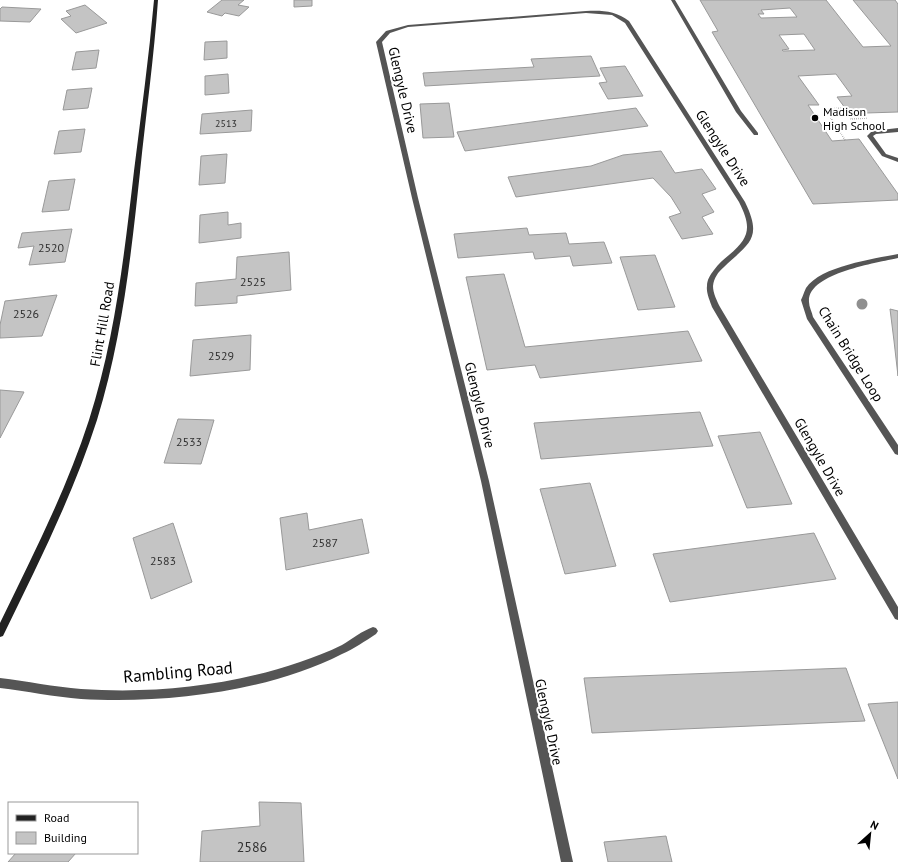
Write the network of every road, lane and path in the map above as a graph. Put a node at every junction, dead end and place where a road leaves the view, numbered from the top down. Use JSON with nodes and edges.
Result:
{"nodes":[{"id":1,"x":156,"y":0,"type":"edge"},
{"id":2,"x":673,"y":0,"type":"edge"},
{"id":3,"x":874,"y":118,"type":"dead end"},
{"id":4,"x":898,"y":130,"type":"edge"},
{"id":5,"x":756,"y":134,"type":"dead end"},
{"id":6,"x":845,"y":140,"type":"dead end"},
{"id":7,"x":898,"y":160,"type":"edge"},
{"id":8,"x":898,"y":256,"type":"edge"},
{"id":9,"x":898,"y":452,"type":"edge"},
{"id":10,"x":898,"y":616,"type":"edge"},
{"id":11,"x":373,"y":632,"type":"dead end"},
{"id":12,"x":0,"y":633,"type":"edge"},
{"id":13,"x":0,"y":683,"type":"edge"},
{"id":14,"x":567,"y":862,"type":"edge"}],
"edges":[{"from":1,"to":12,"type":"street","name":"Flint Hill Road"},
{"from":2,"to":5,"type":"street"},
{"from":3,"to":6,"type":"path"},
{"from":4,"to":7,"type":"street"},
{"from":8,"to":9,"type":"street","name":"Chain Bridge Loop"},
{"from":10,"to":14,"type":"street","name":"Glengyle Drive"},
{"from":11,"to":13,"type":"street","name":"Rambling Road"}]}
